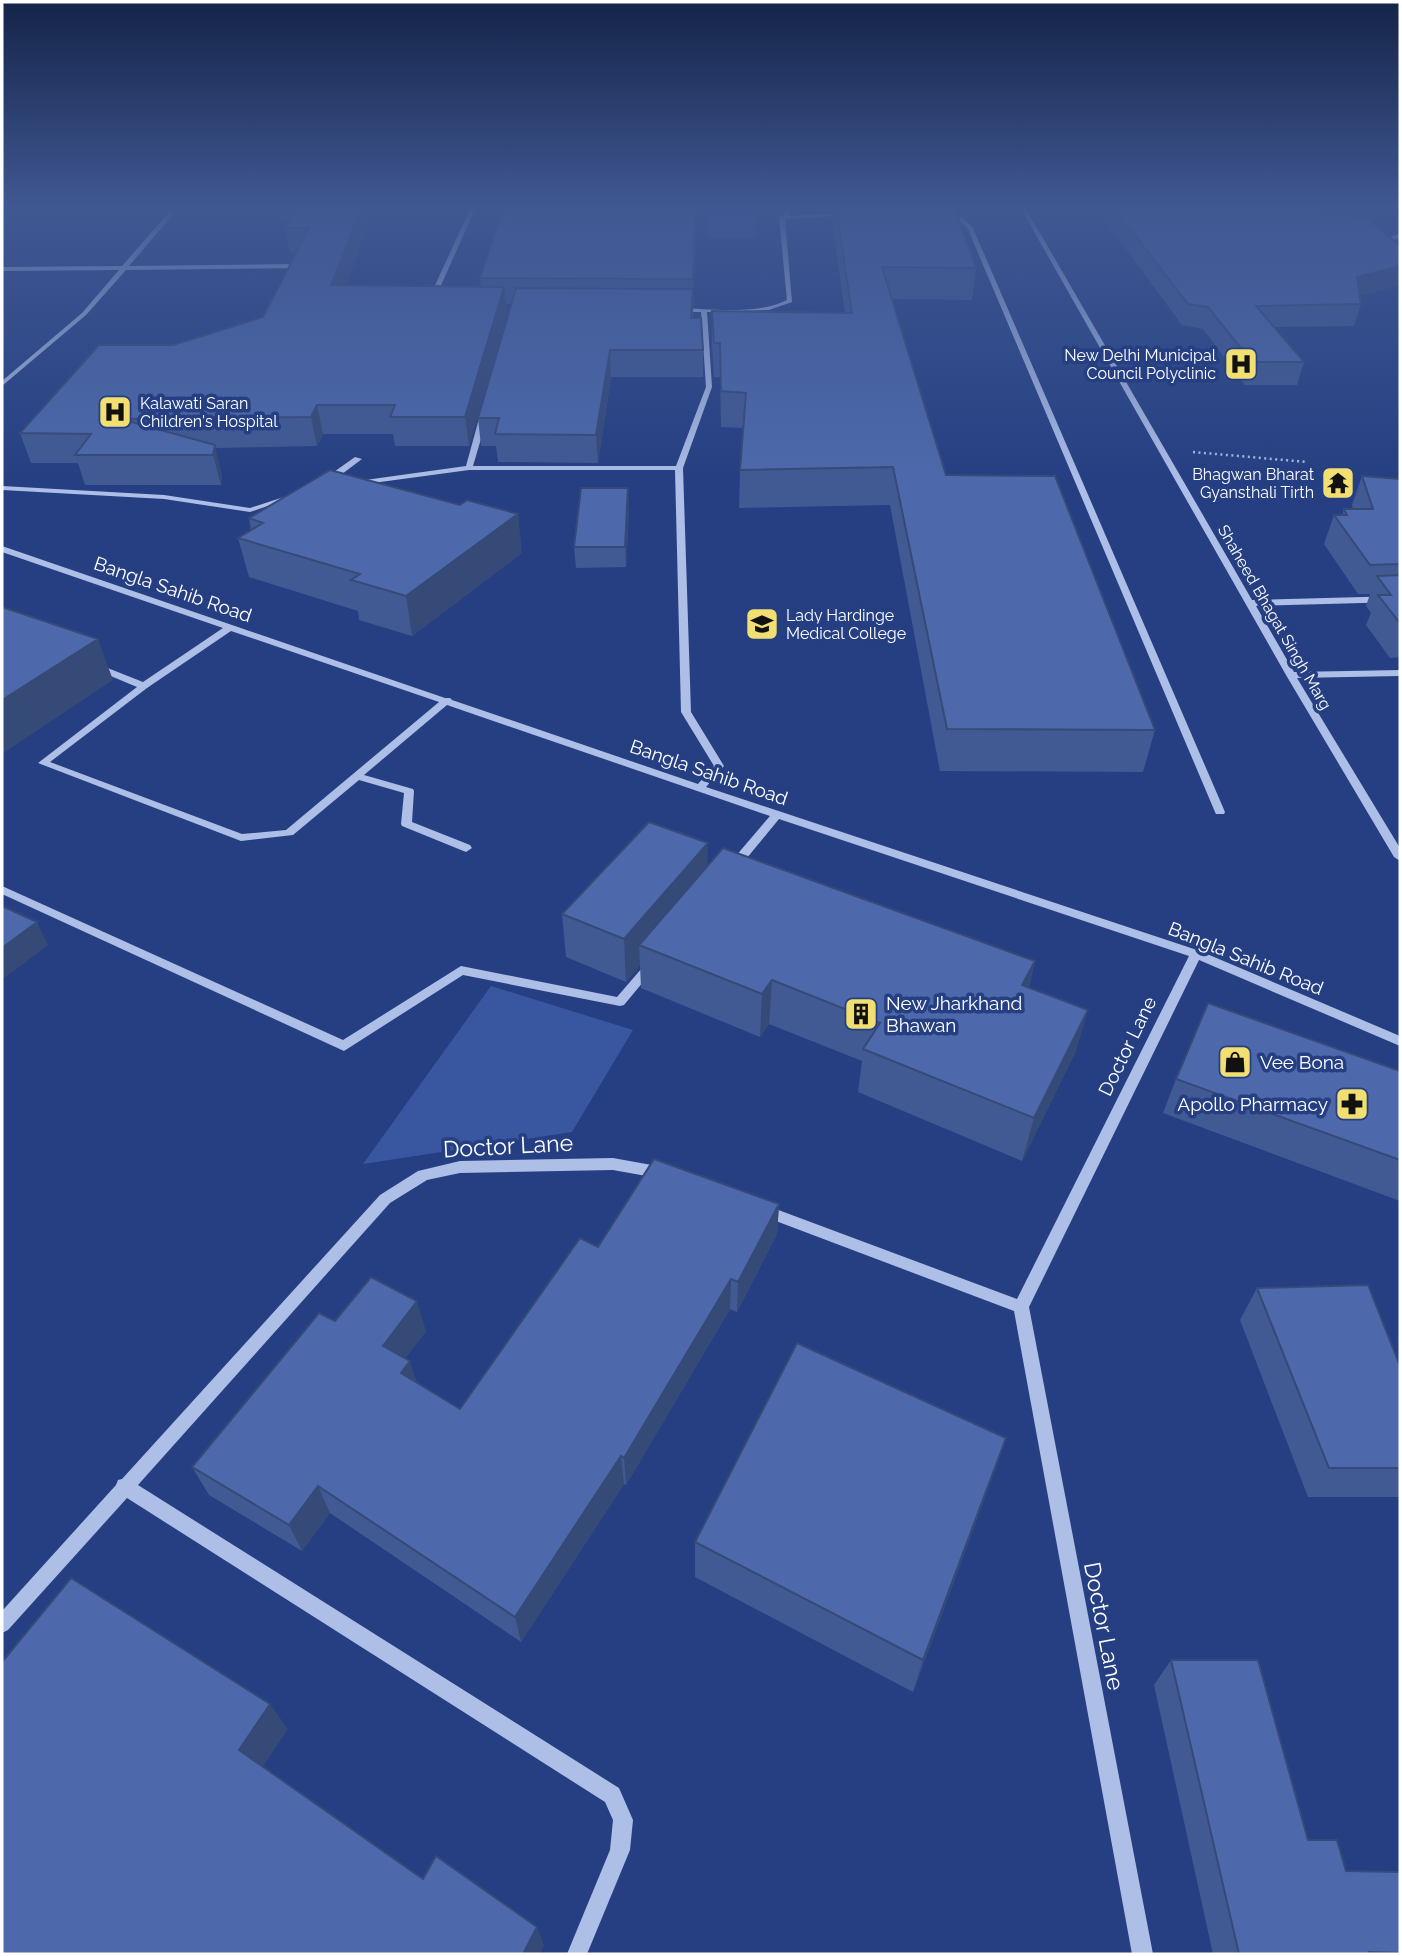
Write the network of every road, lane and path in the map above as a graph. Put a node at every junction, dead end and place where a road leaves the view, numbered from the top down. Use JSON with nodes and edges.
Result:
{"nodes":[{"id":1,"x":98,"y":298,"type":"edge"},
{"id":2,"x":438,"y":298,"type":"edge"},
{"id":3,"x":790,"y":298,"type":"edge"},
{"id":4,"x":999,"y":298,"type":"edge"},
{"id":5,"x":1074,"y":298,"type":"edge"},
{"id":6,"x":448,"y":304,"type":"edge"},
{"id":7,"x":663,"y":310,"type":"edge"},
{"id":8,"x":704,"y":310,"type":"junction"},
{"id":9,"x":2,"y":384,"type":"edge"},
{"id":10,"x":487,"y":402,"type":"edge"},
{"id":11,"x":1161,"y":449,"type":"junction"},
{"id":12,"x":358,"y":459,"type":"dead end"},
{"id":13,"x":1307,"y":462,"type":"dead end"},
{"id":14,"x":469,"y":468,"type":"junction"},
{"id":15,"x":679,"y":468,"type":"junction"},
{"id":16,"x":354,"y":484,"type":"edge"},
{"id":17,"x":341,"y":486,"type":"edge"},
{"id":18,"x":2,"y":488,"type":"edge"},
{"id":19,"x":303,"y":493,"type":"edge"},
{"id":20,"x":2,"y":549,"type":"edge"},
{"id":21,"x":1400,"y":599,"type":"edge"},
{"id":22,"x":1251,"y":603,"type":"junction"},
{"id":23,"x":231,"y":627,"type":"junction"},
{"id":24,"x":80,"y":661,"type":"edge"},
{"id":25,"x":1400,"y":673,"type":"edge"},
{"id":26,"x":1291,"y":675,"type":"junction"},
{"id":27,"x":144,"y":686,"type":"junction"},
{"id":28,"x":447,"y":700,"type":"junction"},
{"id":29,"x":357,"y":776,"type":"junction"},
{"id":30,"x":700,"y":788,"type":"junction"},
{"id":31,"x":1220,"y":812,"type":"dead end"},
{"id":32,"x":777,"y":815,"type":"junction"},
{"id":33,"x":1397,"y":841,"type":"edge"},
{"id":34,"x":466,"y":848,"type":"dead end"},
{"id":35,"x":1400,"y":857,"type":"edge"},
{"id":36,"x":725,"y":877,"type":"edge"},
{"id":37,"x":2,"y":890,"type":"edge"},
{"id":38,"x":664,"y":950,"type":"edge"},
{"id":39,"x":1196,"y":954,"type":"junction"},
{"id":40,"x":1400,"y":1041,"type":"edge"},
{"id":41,"x":679,"y":1178,"type":"edge"},
{"id":42,"x":755,"y":1207,"type":"edge"},
{"id":43,"x":1021,"y":1307,"type":"junction"},
{"id":44,"x":124,"y":1486,"type":"junction"},
{"id":45,"x":2,"y":1624,"type":"edge"},
{"id":46,"x":577,"y":1954,"type":"edge"},
{"id":47,"x":1143,"y":1954,"type":"edge"}],
"edges":[{"from":1,"to":9,"type":"street"},
{"from":2,"to":6,"type":"street"},
{"from":3,"to":8,"type":"street"},
{"from":4,"to":31,"type":"street"},
{"from":5,"to":11,"type":"street","name":"Shaheed Bhagat Singh Marg"},
{"from":7,"to":8,"type":"street"},
{"from":8,"to":15,"type":"street"},
{"from":10,"to":14,"type":"street"},
{"from":11,"to":13,"type":"path"},
{"from":11,"to":22,"type":"street","name":"Shaheed Bhagat Singh Marg"},
{"from":12,"to":17,"type":"street"},
{"from":14,"to":15,"type":"street"},
{"from":14,"to":16,"type":"street"},
{"from":15,"to":30,"type":"street"},
{"from":18,"to":19,"type":"street"},
{"from":20,"to":23,"type":"street","name":"Bangla Sahib Road"},
{"from":21,"to":22,"type":"street"},
{"from":22,"to":26,"type":"street","name":"Shaheed Bhagat Singh Marg"},
{"from":23,"to":27,"type":"street"},
{"from":23,"to":28,"type":"street","name":"Bangla Sahib Road"},
{"from":24,"to":27,"type":"street"},
{"from":25,"to":26,"type":"street"},
{"from":26,"to":33,"type":"street","name":"Shaheed Bhagat Singh Marg"},
{"from":27,"to":29,"type":"street"},
{"from":28,"to":29,"type":"street"},
{"from":28,"to":30,"type":"street","name":"Bangla Sahib Road"},
{"from":29,"to":34,"type":"street"},
{"from":30,"to":32,"type":"street","name":"Bangla Sahib Road"},
{"from":32,"to":36,"type":"street"},
{"from":32,"to":39,"type":"street","name":"Bangla Sahib Road"},
{"from":33,"to":35,"type":"street","name":"Shaheed Bhagat Singh Marg"},
{"from":37,"to":38,"type":"street"},
{"from":39,"to":40,"type":"street","name":"Bangla Sahib Road"},
{"from":39,"to":43,"type":"street","name":"Doctor Lane"},
{"from":41,"to":44,"type":"street","name":"Doctor Lane"},
{"from":42,"to":43,"type":"street"},
{"from":43,"to":47,"type":"street","name":"Doctor Lane"},
{"from":44,"to":45,"type":"street","name":"Doctor Lane"},
{"from":44,"to":46,"type":"street"}]}
